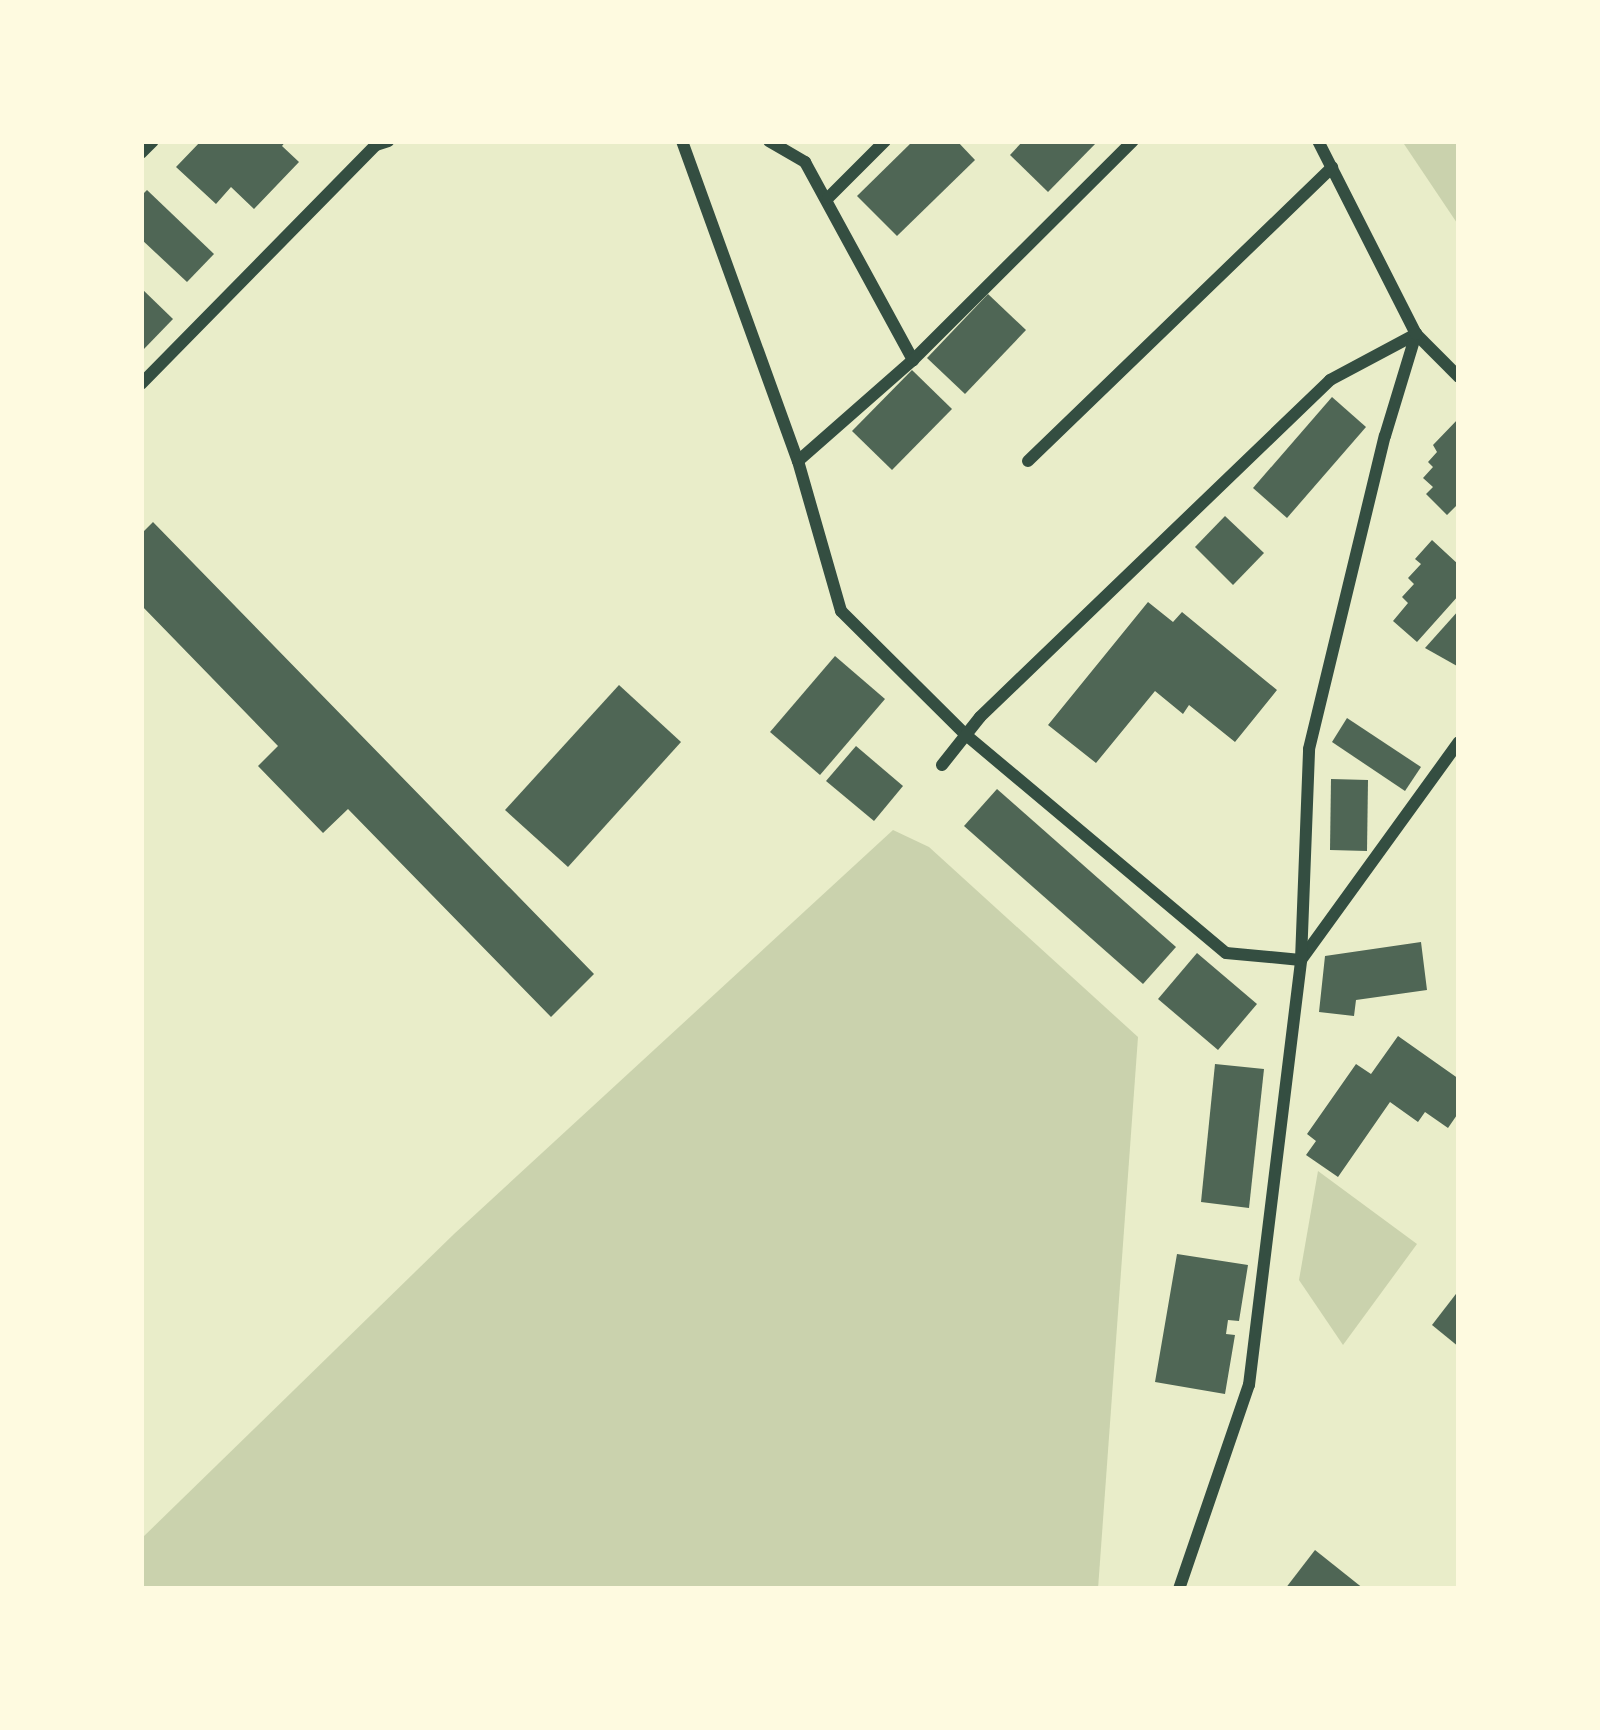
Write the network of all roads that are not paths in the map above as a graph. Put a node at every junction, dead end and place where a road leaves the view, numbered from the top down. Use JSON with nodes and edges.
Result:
{"nodes":[{"id":1,"x":153,"y":141,"type":"edge"},
{"id":2,"x":388,"y":141,"type":"edge"},
{"id":3,"x":682,"y":141,"type":"edge"},
{"id":4,"x":770,"y":141,"type":"edge"},
{"id":5,"x":885,"y":141,"type":"edge"},
{"id":6,"x":1133,"y":141,"type":"edge"},
{"id":7,"x":1318,"y":141,"type":"edge"},
{"id":8,"x":141,"y":154,"type":"edge"},
{"id":9,"x":1332,"y":167,"type":"junction"},
{"id":10,"x":828,"y":198,"type":"junction"},
{"id":11,"x":1416,"y":334,"type":"junction"},
{"id":12,"x":913,"y":360,"type":"junction"},
{"id":13,"x":1459,"y":377,"type":"edge"},
{"id":14,"x":141,"y":384,"type":"edge"},
{"id":15,"x":798,"y":461,"type":"junction"},
{"id":16,"x":1028,"y":461,"type":"dead end"},
{"id":17,"x":966,"y":735,"type":"junction"},
{"id":18,"x":1459,"y":742,"type":"edge"},
{"id":19,"x":1445,"y":756,"type":"junction"},
{"id":20,"x":942,"y":765,"type":"dead end"},
{"id":21,"x":1459,"y":766,"type":"edge"},
{"id":22,"x":1301,"y":960,"type":"junction"},
{"id":23,"x":1179,"y":1589,"type":"edge"}],
"edges":[{"from":1,"to":8,"type":"street"},
{"from":2,"to":14,"type":"street"},
{"from":3,"to":15,"type":"street"},
{"from":4,"to":10,"type":"street"},
{"from":5,"to":10,"type":"street"},
{"from":6,"to":12,"type":"street"},
{"from":7,"to":9,"type":"street"},
{"from":9,"to":11,"type":"street"},
{"from":9,"to":16,"type":"street"},
{"from":10,"to":12,"type":"street"},
{"from":11,"to":13,"type":"street"},
{"from":11,"to":17,"type":"street"},
{"from":11,"to":22,"type":"street"},
{"from":12,"to":15,"type":"street"},
{"from":15,"to":17,"type":"street"},
{"from":17,"to":20,"type":"street"},
{"from":17,"to":22,"type":"street"},
{"from":18,"to":19,"type":"street"},
{"from":19,"to":21,"type":"street"},
{"from":19,"to":22,"type":"street"},
{"from":22,"to":23,"type":"street"}]}
